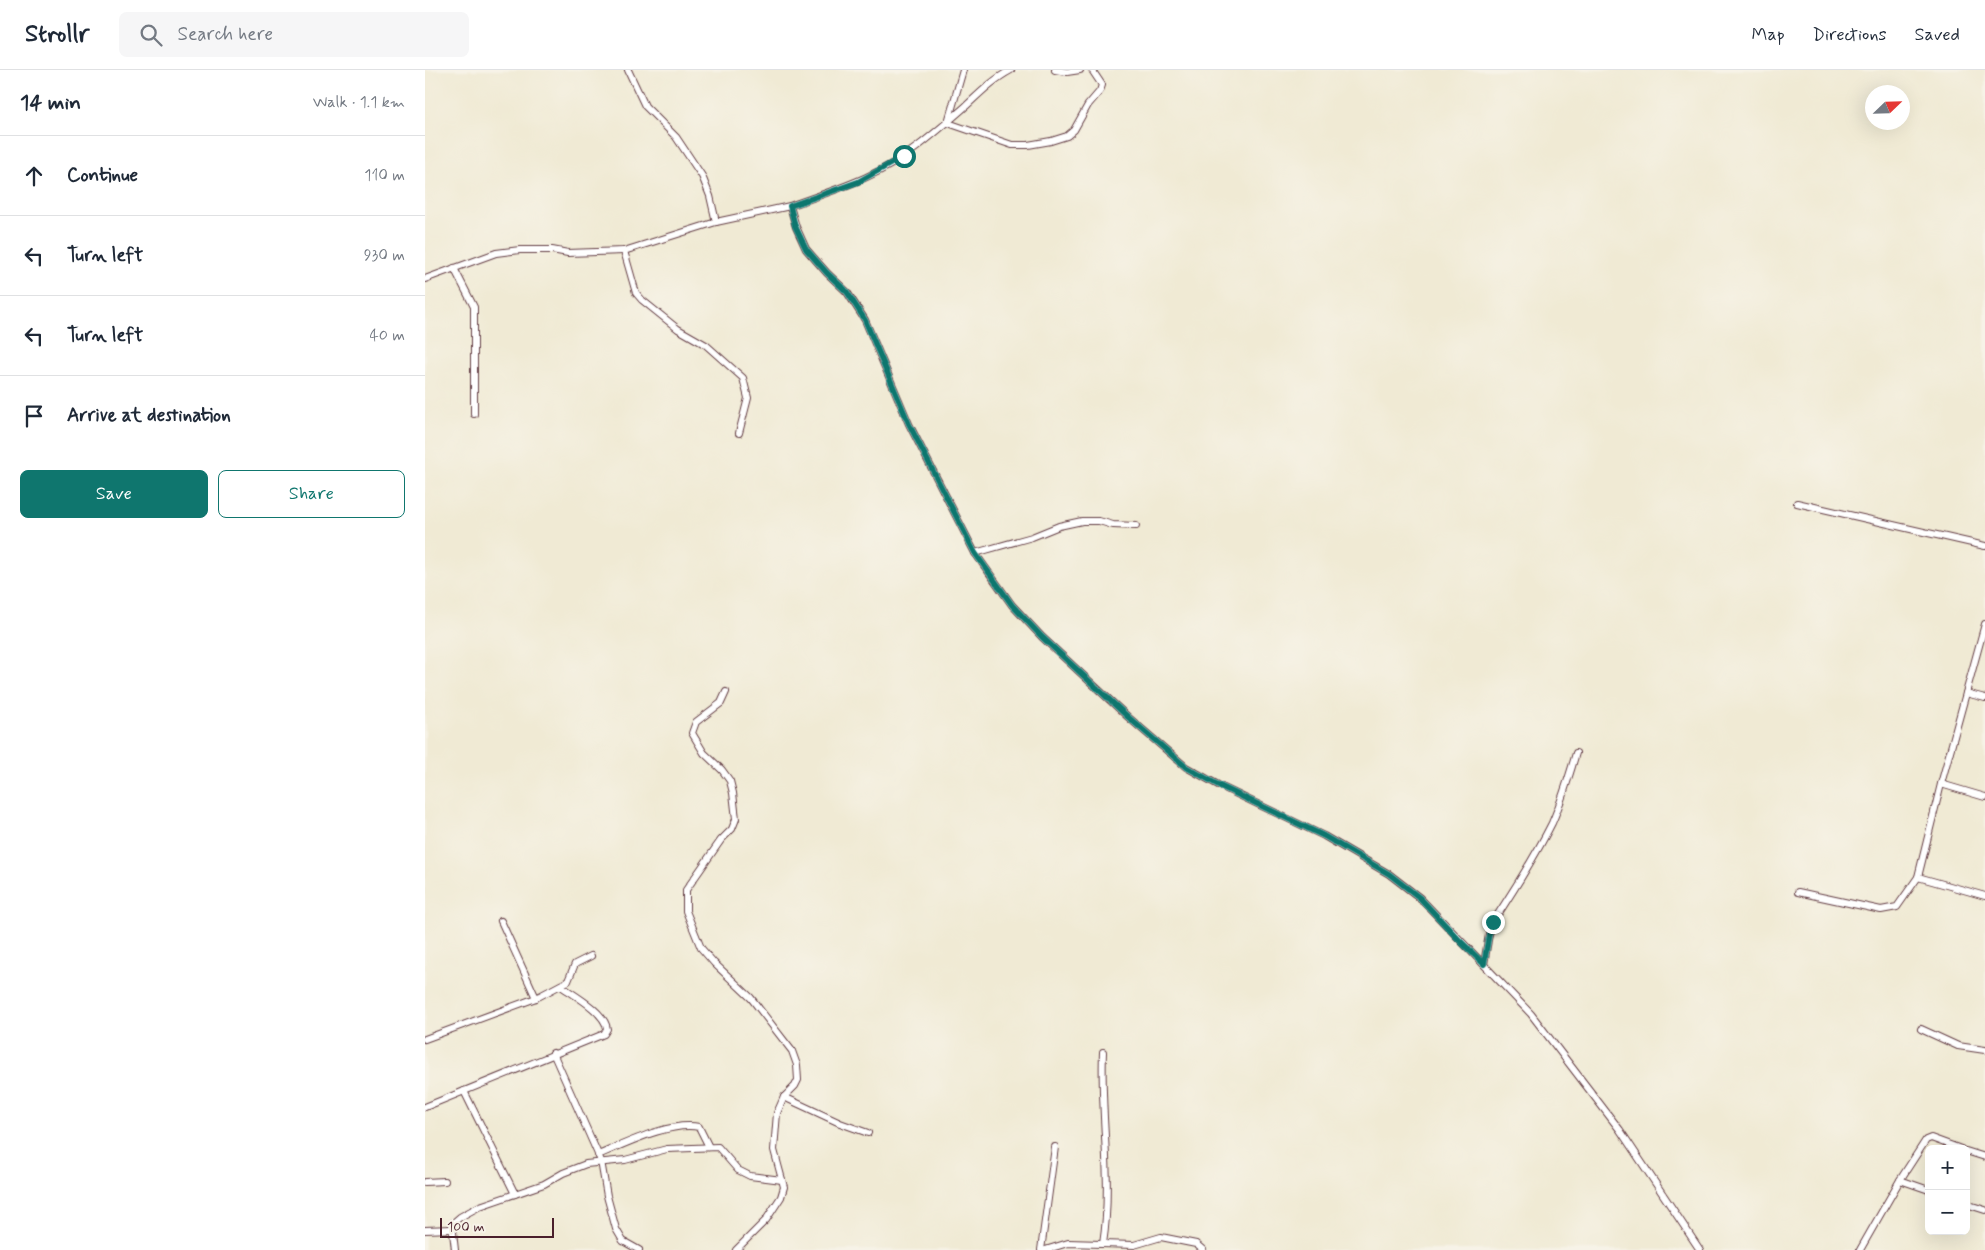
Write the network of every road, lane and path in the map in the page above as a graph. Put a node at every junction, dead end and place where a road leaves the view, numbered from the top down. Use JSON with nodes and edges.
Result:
{"nodes":[{"id":1,"x":628,"y":70,"type":"edge"},
{"id":2,"x":963,"y":70,"type":"edge"},
{"id":3,"x":1011,"y":70,"type":"edge"},
{"id":4,"x":1055,"y":70,"type":"edge"},
{"id":5,"x":1080,"y":70,"type":"edge"},
{"id":6,"x":1092,"y":70,"type":"edge"},
{"id":7,"x":947,"y":123,"type":"junction"},
{"id":8,"x":790,"y":206,"type":"junction"},
{"id":9,"x":716,"y":222,"type":"junction"},
{"id":10,"x":624,"y":251,"type":"junction"},
{"id":11,"x":454,"y":268,"type":"junction"},
{"id":12,"x":425,"y":278,"type":"edge"},
{"id":13,"x":474,"y":414,"type":"dead end"},
{"id":14,"x":739,"y":433,"type":"dead end"},
{"id":15,"x":1797,"y":503,"type":"dead end"},
{"id":16,"x":1136,"y":526,"type":"dead end"},
{"id":17,"x":1985,"y":546,"type":"edge"},
{"id":18,"x":975,"y":553,"type":"junction"},
{"id":19,"x":1985,"y":624,"type":"edge"},
{"id":20,"x":726,"y":692,"type":"dead end"},
{"id":21,"x":1966,"y":693,"type":"junction"},
{"id":22,"x":1985,"y":698,"type":"edge"},
{"id":23,"x":1576,"y":753,"type":"dead end"},
{"id":24,"x":1941,"y":784,"type":"junction"},
{"id":25,"x":1985,"y":797,"type":"edge"},
{"id":26,"x":1918,"y":876,"type":"junction"},
{"id":27,"x":1798,"y":892,"type":"dead end"},
{"id":28,"x":1985,"y":896,"type":"edge"},
{"id":29,"x":501,"y":921,"type":"dead end"},
{"id":30,"x":591,"y":956,"type":"dead end"},
{"id":31,"x":1484,"y":964,"type":"junction"},
{"id":32,"x":561,"y":986,"type":"junction"},
{"id":33,"x":536,"y":998,"type":"junction"},
{"id":34,"x":1921,"y":1029,"type":"dead end"},
{"id":35,"x":425,"y":1038,"type":"edge"},
{"id":36,"x":1985,"y":1050,"type":"edge"},
{"id":37,"x":1103,"y":1052,"type":"dead end"},
{"id":38,"x":553,"y":1053,"type":"junction"},
{"id":39,"x":465,"y":1091,"type":"junction"},
{"id":40,"x":783,"y":1097,"type":"junction"},
{"id":41,"x":425,"y":1108,"type":"edge"},
{"id":42,"x":868,"y":1133,"type":"dead end"},
{"id":43,"x":1950,"y":1145,"type":"edge"},
{"id":44,"x":709,"y":1147,"type":"junction"},
{"id":45,"x":1055,"y":1147,"type":"dead end"},
{"id":46,"x":1970,"y":1151,"type":"edge"},
{"id":47,"x":1985,"y":1157,"type":"edge"},
{"id":48,"x":600,"y":1158,"type":"junction"},
{"id":49,"x":782,"y":1180,"type":"junction"},
{"id":50,"x":1900,"y":1180,"type":"junction"},
{"id":51,"x":445,"y":1181,"type":"dead end"},
{"id":52,"x":425,"y":1182,"type":"edge"},
{"id":53,"x":1925,"y":1189,"type":"edge"},
{"id":54,"x":515,"y":1194,"type":"junction"},
{"id":55,"x":1970,"y":1205,"type":"edge"},
{"id":56,"x":1985,"y":1210,"type":"edge"},
{"id":57,"x":452,"y":1229,"type":"junction"},
{"id":58,"x":425,"y":1230,"type":"edge"},
{"id":59,"x":1103,"y":1244,"type":"junction"},
{"id":60,"x":455,"y":1250,"type":"edge"},
{"id":61,"x":639,"y":1250,"type":"edge"},
{"id":62,"x":736,"y":1250,"type":"edge"},
{"id":63,"x":1041,"y":1250,"type":"edge"},
{"id":64,"x":1045,"y":1250,"type":"edge"},
{"id":65,"x":1203,"y":1250,"type":"edge"},
{"id":66,"x":1700,"y":1250,"type":"edge"},
{"id":67,"x":1861,"y":1250,"type":"edge"}],
"edges":[{"from":1,"to":9,"type":"street"},
{"from":2,"to":7,"type":"street"},
{"from":3,"to":7,"type":"street"},
{"from":4,"to":5,"type":"street"},
{"from":6,"to":7,"type":"street"},
{"from":7,"to":8,"type":"street"},
{"from":8,"to":9,"type":"street"},
{"from":8,"to":18,"type":"street"},
{"from":9,"to":10,"type":"street"},
{"from":10,"to":11,"type":"street"},
{"from":10,"to":14,"type":"street"},
{"from":11,"to":12,"type":"street"},
{"from":11,"to":13,"type":"street"},
{"from":15,"to":17,"type":"street"},
{"from":16,"to":18,"type":"street"},
{"from":18,"to":31,"type":"street"},
{"from":19,"to":21,"type":"street"},
{"from":20,"to":40,"type":"street"},
{"from":21,"to":22,"type":"street"},
{"from":21,"to":24,"type":"street"},
{"from":23,"to":31,"type":"street"},
{"from":24,"to":25,"type":"street"},
{"from":24,"to":26,"type":"street"},
{"from":26,"to":27,"type":"street"},
{"from":26,"to":28,"type":"street"},
{"from":29,"to":33,"type":"street"},
{"from":30,"to":32,"type":"street"},
{"from":31,"to":66,"type":"street"},
{"from":32,"to":33,"type":"street"},
{"from":32,"to":38,"type":"street"},
{"from":33,"to":35,"type":"street"},
{"from":34,"to":36,"type":"street"},
{"from":37,"to":59,"type":"street"},
{"from":38,"to":39,"type":"street"},
{"from":38,"to":48,"type":"street"},
{"from":39,"to":41,"type":"street"},
{"from":39,"to":54,"type":"street"},
{"from":40,"to":42,"type":"street"},
{"from":40,"to":49,"type":"street"},
{"from":43,"to":50,"type":"street"},
{"from":44,"to":48,"type":"street"},
{"from":44,"to":48,"type":"street"},
{"from":44,"to":49,"type":"street"},
{"from":45,"to":63,"type":"street"},
{"from":46,"to":47,"type":"street"},
{"from":48,"to":54,"type":"street"},
{"from":48,"to":61,"type":"street"},
{"from":49,"to":62,"type":"street"},
{"from":50,"to":53,"type":"street"},
{"from":50,"to":67,"type":"street"},
{"from":51,"to":52,"type":"street"},
{"from":54,"to":57,"type":"street"},
{"from":55,"to":56,"type":"street"},
{"from":57,"to":58,"type":"street"},
{"from":57,"to":60,"type":"street"},
{"from":59,"to":64,"type":"street"},
{"from":59,"to":65,"type":"street"}]}
